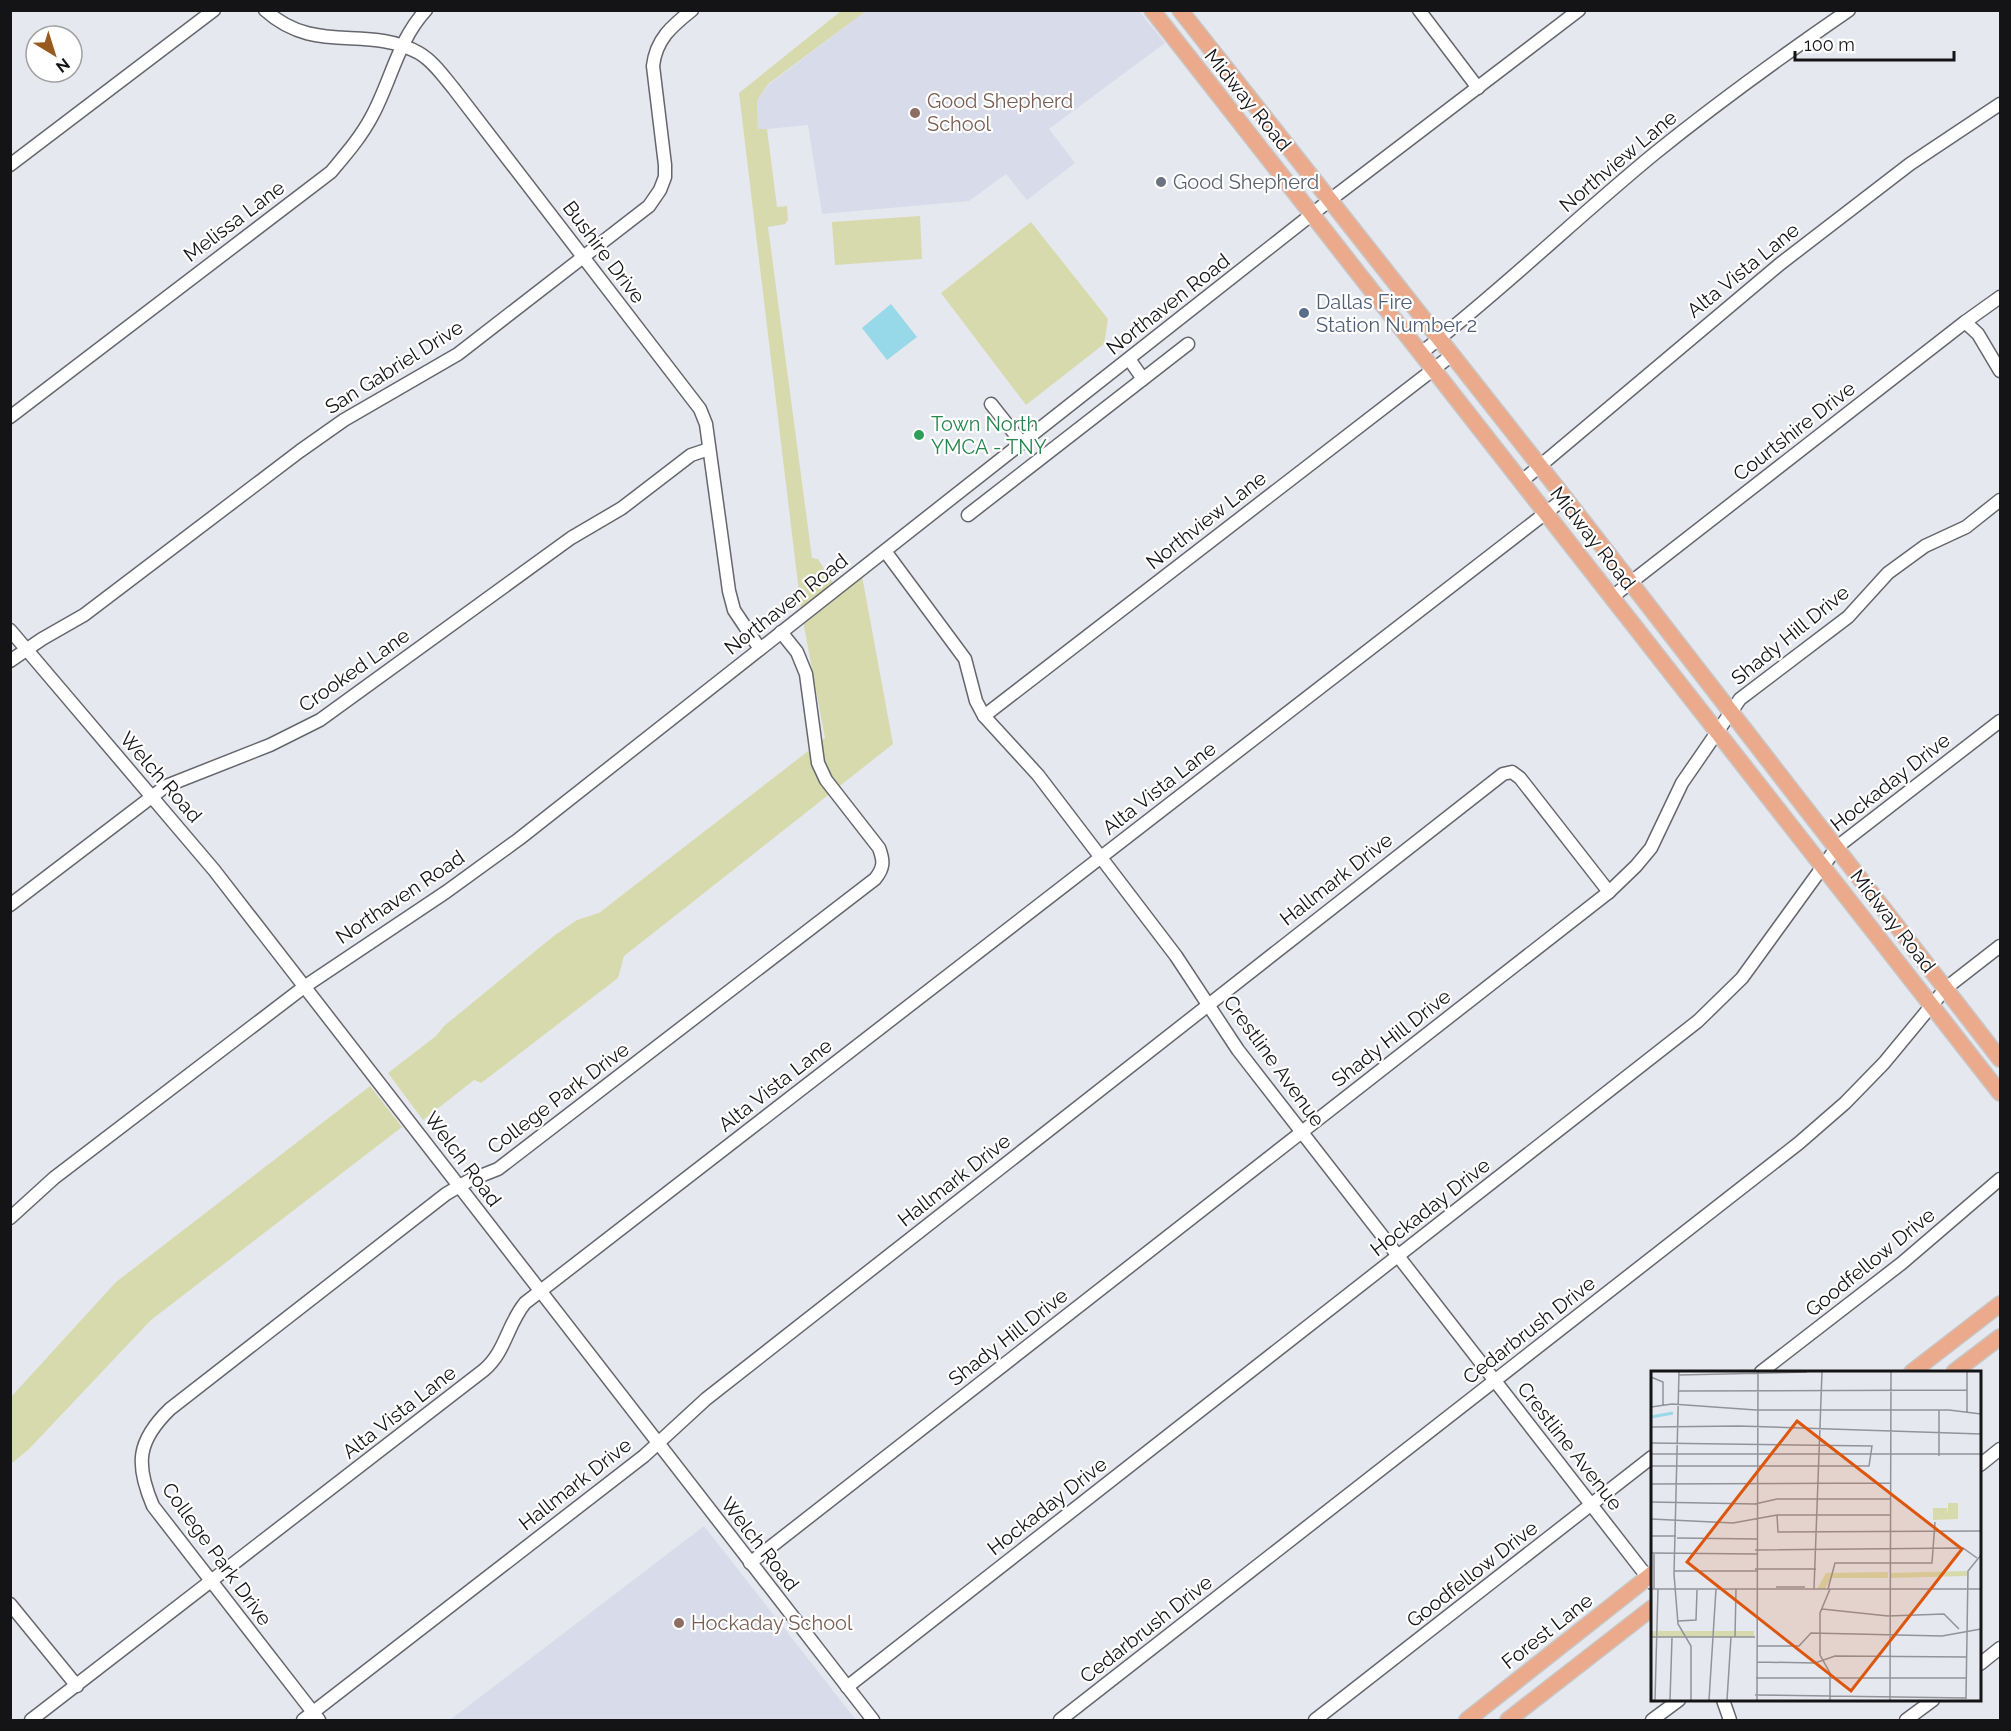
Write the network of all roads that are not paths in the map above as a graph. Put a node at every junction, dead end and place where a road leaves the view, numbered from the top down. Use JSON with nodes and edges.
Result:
{"nodes":[{"id":1,"x":214,"y":10,"type":"edge"},
{"id":2,"x":265,"y":10,"type":"edge"},
{"id":3,"x":426,"y":10,"type":"edge"},
{"id":4,"x":692,"y":10,"type":"edge"},
{"id":5,"x":1152,"y":10,"type":"edge"},
{"id":6,"x":1180,"y":10,"type":"edge"},
{"id":7,"x":1419,"y":10,"type":"edge"},
{"id":8,"x":1578,"y":10,"type":"edge"},
{"id":9,"x":1849,"y":10,"type":"edge"},
{"id":10,"x":402,"y":46,"type":"junction"},
{"id":11,"x":1478,"y":88,"type":"junction"},
{"id":12,"x":2001,"y":104,"type":"edge"},
{"id":13,"x":10,"y":165,"type":"edge"},
{"id":14,"x":1330,"y":200,"type":"junction"},
{"id":15,"x":1313,"y":214,"type":"junction"},
{"id":16,"x":584,"y":258,"type":"junction"},
{"id":17,"x":2001,"y":297,"type":"edge"},
{"id":18,"x":1965,"y":322,"type":"junction"},
{"id":19,"x":1439,"y":339,"type":"junction"},
{"id":20,"x":1188,"y":344,"type":"dead end"},
{"id":21,"x":1421,"y":352,"type":"junction"},
{"id":22,"x":1452,"y":355,"type":"junction"},
{"id":23,"x":1129,"y":359,"type":"junction"},
{"id":24,"x":1434,"y":369,"type":"junction"},
{"id":25,"x":2001,"y":370,"type":"edge"},
{"id":26,"x":1143,"y":379,"type":"junction"},
{"id":27,"x":991,"y":404,"type":"dead end"},
{"id":28,"x":10,"y":417,"type":"edge"},
{"id":29,"x":1022,"y":443,"type":"junction"},
{"id":30,"x":709,"y":449,"type":"junction"},
{"id":31,"x":1540,"y":467,"type":"junction"},
{"id":32,"x":987,"y":471,"type":"junction"},
{"id":33,"x":1522,"y":481,"type":"junction"},
{"id":34,"x":1000,"y":490,"type":"junction"},
{"id":35,"x":1565,"y":498,"type":"junction"},
{"id":36,"x":2001,"y":500,"type":"edge"},
{"id":37,"x":1546,"y":512,"type":"junction"},
{"id":38,"x":968,"y":515,"type":"dead end"},
{"id":39,"x":885,"y":551,"type":"junction"},
{"id":40,"x":1631,"y":582,"type":"junction"},
{"id":41,"x":1612,"y":597,"type":"junction"},
{"id":42,"x":10,"y":630,"type":"edge"},
{"id":43,"x":782,"y":632,"type":"junction"},
{"id":44,"x":25,"y":649,"type":"junction"},
{"id":45,"x":760,"y":649,"type":"junction"},
{"id":46,"x":10,"y":661,"type":"edge"},
{"id":47,"x":1731,"y":712,"type":"junction"},
{"id":48,"x":984,"y":716,"type":"junction"},
{"id":49,"x":2001,"y":721,"type":"edge"},
{"id":50,"x":1718,"y":734,"type":"junction"},
{"id":51,"x":152,"y":796,"type":"junction"},
{"id":52,"x":1837,"y":847,"type":"junction"},
{"id":53,"x":1101,"y":858,"type":"junction"},
{"id":54,"x":1824,"y":867,"type":"junction"},
{"id":55,"x":1609,"y":892,"type":"junction"},
{"id":56,"x":10,"y":905,"type":"edge"},
{"id":57,"x":2001,"y":946,"type":"edge"},
{"id":58,"x":304,"y":987,"type":"junction"},
{"id":59,"x":1946,"y":988,"type":"junction"},
{"id":60,"x":1208,"y":1005,"type":"junction"},
{"id":61,"x":1933,"y":1006,"type":"junction"},
{"id":62,"x":2001,"y":1059,"type":"edge"},
{"id":63,"x":2001,"y":1093,"type":"edge"},
{"id":64,"x":1301,"y":1132,"type":"junction"},
{"id":65,"x":2001,"y":1179,"type":"edge"},
{"id":66,"x":459,"y":1186,"type":"junction"},
{"id":67,"x":10,"y":1218,"type":"edge"},
{"id":68,"x":1398,"y":1256,"type":"junction"},
{"id":69,"x":540,"y":1291,"type":"junction"},
{"id":70,"x":2001,"y":1304,"type":"edge"},
{"id":71,"x":2001,"y":1337,"type":"edge"},
{"id":72,"x":1762,"y":1371,"type":"edge"},
{"id":73,"x":1913,"y":1371,"type":"edge"},
{"id":74,"x":1955,"y":1371,"type":"edge"},
{"id":75,"x":1495,"y":1381,"type":"junction"},
{"id":76,"x":657,"y":1444,"type":"junction"},
{"id":77,"x":2001,"y":1449,"type":"edge"},
{"id":78,"x":1651,"y":1459,"type":"edge"},
{"id":79,"x":1981,"y":1464,"type":"edge"},
{"id":80,"x":1591,"y":1505,"type":"junction"},
{"id":81,"x":750,"y":1563,"type":"junction"},
{"id":82,"x":1651,"y":1578,"type":"edge"},
{"id":83,"x":211,"y":1582,"type":"junction"},
{"id":84,"x":10,"y":1604,"type":"edge"},
{"id":85,"x":1651,"y":1610,"type":"edge"},
{"id":86,"x":2001,"y":1648,"type":"edge"},
{"id":87,"x":1981,"y":1663,"type":"edge"},
{"id":88,"x":77,"y":1686,"type":"junction"},
{"id":89,"x":847,"y":1687,"type":"junction"},
{"id":90,"x":1678,"y":1701,"type":"edge"},
{"id":91,"x":1723,"y":1701,"type":"edge"},
{"id":92,"x":1932,"y":1701,"type":"edge"},
{"id":93,"x":312,"y":1718,"type":"edge"},
{"id":94,"x":31,"y":1720,"type":"edge"},
{"id":95,"x":873,"y":1720,"type":"edge"},
{"id":96,"x":1060,"y":1720,"type":"edge"},
{"id":97,"x":1315,"y":1720,"type":"edge"},
{"id":98,"x":1467,"y":1720,"type":"edge"},
{"id":99,"x":1509,"y":1720,"type":"edge"},
{"id":100,"x":1652,"y":1720,"type":"edge"},
{"id":101,"x":1730,"y":1720,"type":"edge"},
{"id":102,"x":1906,"y":1720,"type":"edge"}],
"edges":[{"from":1,"to":13,"type":"street"},
{"from":2,"to":10,"type":"street","name":"Bushire Drive"},
{"from":3,"to":10,"type":"street","name":"Melissa Lane"},
{"from":4,"to":16,"type":"street","name":"San Gabriel Drive"},
{"from":5,"to":15,"type":"main road","name":"Midway Road"},
{"from":6,"to":14,"type":"main road","name":"Midway Road"},
{"from":7,"to":11,"type":"street"},
{"from":8,"to":11,"type":"street","name":"Northaven Road"},
{"from":9,"to":19,"type":"street","name":"Northview Lane"},
{"from":10,"to":16,"type":"street","name":"Bushire Drive"},
{"from":10,"to":28,"type":"street","name":"Melissa Lane"},
{"from":11,"to":14,"type":"street","name":"Northaven Road"},
{"from":12,"to":31,"type":"street","name":"Alta Vista Lane"},
{"from":14,"to":15,"type":"street","name":"Northaven Road"},
{"from":14,"to":19,"type":"main road","name":"Midway Road"},
{"from":15,"to":21,"type":"main road","name":"Midway Road"},
{"from":15,"to":23,"type":"street","name":"Northaven Road"},
{"from":16,"to":30,"type":"street","name":"Bushire Drive"},
{"from":16,"to":44,"type":"street","name":"San Gabriel Drive"},
{"from":17,"to":18,"type":"street","name":"Courtshire Drive"},
{"from":18,"to":25,"type":"street"},
{"from":18,"to":40,"type":"street","name":"Courtshire Drive"},
{"from":19,"to":21,"type":"street","name":"Northview Lane"},
{"from":19,"to":22,"type":"main road","name":"Midway Road"},
{"from":20,"to":26,"type":"street"},
{"from":21,"to":24,"type":"main road","name":"Midway Road"},
{"from":22,"to":24,"type":"street","name":"Northview Lane"},
{"from":22,"to":31,"type":"main road","name":"Midway Road"},
{"from":23,"to":26,"type":"street"},
{"from":23,"to":29,"type":"street","name":"Northaven Road"},
{"from":24,"to":33,"type":"main road","name":"Midway Road"},
{"from":24,"to":48,"type":"street","name":"Northview Lane"},
{"from":26,"to":34,"type":"street"},
{"from":27,"to":29,"type":"street"},
{"from":29,"to":32,"type":"street","name":"Northaven Road"},
{"from":30,"to":45,"type":"street","name":"Bushire Drive"},
{"from":30,"to":51,"type":"street","name":"Crooked Lane"},
{"from":31,"to":33,"type":"street","name":"Alta Vista Lane"},
{"from":31,"to":35,"type":"main road","name":"Midway Road"},
{"from":32,"to":34,"type":"street"},
{"from":32,"to":39,"type":"street","name":"Northaven Road"},
{"from":33,"to":37,"type":"main road","name":"Midway Road"},
{"from":34,"to":38,"type":"street"},
{"from":35,"to":37,"type":"street","name":"Alta Vista Lane"},
{"from":35,"to":40,"type":"main road","name":"Midway Road"},
{"from":36,"to":47,"type":"street","name":"Shady Hill Drive"},
{"from":37,"to":41,"type":"main road","name":"Midway Road"},
{"from":37,"to":53,"type":"street","name":"Alta Vista Lane"},
{"from":39,"to":43,"type":"street","name":"Northaven Road"},
{"from":39,"to":48,"type":"street","name":"Crestline Avenue"},
{"from":40,"to":41,"type":"street","name":"Courtshire Drive"},
{"from":40,"to":47,"type":"main road","name":"Midway Road"},
{"from":41,"to":50,"type":"main road","name":"Midway Road"},
{"from":42,"to":44,"type":"street","name":"Welch Road"},
{"from":43,"to":45,"type":"street","name":"Northaven Road"},
{"from":43,"to":66,"type":"street","name":"College Park Drive"},
{"from":44,"to":46,"type":"street","name":"San Gabriel Drive"},
{"from":44,"to":51,"type":"street","name":"Welch Road"},
{"from":45,"to":58,"type":"street","name":"Northaven Road"},
{"from":47,"to":50,"type":"street","name":"Shady Hill Drive"},
{"from":47,"to":52,"type":"main road","name":"Midway Road"},
{"from":48,"to":53,"type":"street","name":"Crestline Avenue"},
{"from":49,"to":52,"type":"street","name":"Hockaday Drive"},
{"from":50,"to":54,"type":"main road","name":"Midway Road"},
{"from":50,"to":55,"type":"street","name":"Shady Hill Drive"},
{"from":51,"to":56,"type":"street","name":"Crooked Lane"},
{"from":51,"to":58,"type":"street","name":"Welch Road"},
{"from":52,"to":54,"type":"street","name":"Hockaday Drive"},
{"from":52,"to":59,"type":"main road","name":"Midway Road"},
{"from":53,"to":60,"type":"street","name":"Crestline Avenue"},
{"from":53,"to":69,"type":"street","name":"Alta Vista Lane"},
{"from":54,"to":61,"type":"main road","name":"Midway Road"},
{"from":54,"to":68,"type":"street","name":"Hockaday Drive"},
{"from":55,"to":60,"type":"street","name":"Hallmark Drive"},
{"from":55,"to":64,"type":"street","name":"Shady Hill Drive"},
{"from":57,"to":59,"type":"street","name":"Cedarbrush Drive"},
{"from":58,"to":66,"type":"street","name":"Welch Road"},
{"from":58,"to":67,"type":"street","name":"Northaven Road"},
{"from":59,"to":61,"type":"street","name":"Cedarbrush Drive"},
{"from":59,"to":62,"type":"main road","name":"Midway Road"},
{"from":60,"to":64,"type":"street","name":"Crestline Avenue"},
{"from":60,"to":76,"type":"street","name":"Hallmark Drive"},
{"from":61,"to":63,"type":"main road","name":"Midway Road"},
{"from":61,"to":75,"type":"street","name":"Cedarbrush Drive"},
{"from":64,"to":68,"type":"street","name":"Crestline Avenue"},
{"from":64,"to":81,"type":"street","name":"Shady Hill Drive"},
{"from":65,"to":72,"type":"street","name":"Goodfellow Drive"},
{"from":66,"to":69,"type":"street","name":"Welch Road"},
{"from":66,"to":83,"type":"street","name":"College Park Drive"},
{"from":68,"to":75,"type":"street","name":"Crestline Avenue"},
{"from":68,"to":89,"type":"street","name":"Hockaday Drive"},
{"from":69,"to":76,"type":"street","name":"Welch Road"},
{"from":69,"to":83,"type":"street","name":"Alta Vista Lane"},
{"from":70,"to":73,"type":"main road"},
{"from":71,"to":74,"type":"main road"},
{"from":75,"to":80,"type":"street","name":"Crestline Avenue"},
{"from":75,"to":96,"type":"street","name":"Cedarbrush Drive"},
{"from":76,"to":81,"type":"street","name":"Welch Road"},
{"from":76,"to":93,"type":"street","name":"Hallmark Drive"},
{"from":77,"to":79,"type":"street"},
{"from":78,"to":80,"type":"street","name":"Goodfellow Drive"},
{"from":80,"to":82,"type":"street","name":"Crestline Avenue"},
{"from":80,"to":97,"type":"street","name":"Goodfellow Drive"},
{"from":81,"to":89,"type":"street","name":"Welch Road"},
{"from":82,"to":98,"type":"main road","name":"Forest Lane"},
{"from":83,"to":88,"type":"street","name":"Alta Vista Lane"},
{"from":83,"to":93,"type":"street","name":"College Park Drive"},
{"from":84,"to":88,"type":"street"},
{"from":85,"to":99,"type":"main road"},
{"from":86,"to":87,"type":"street"},
{"from":88,"to":94,"type":"street","name":"Alta Vista Lane"},
{"from":89,"to":95,"type":"street","name":"Welch Road"},
{"from":90,"to":100,"type":"street"},
{"from":91,"to":101,"type":"street"},
{"from":92,"to":102,"type":"street"}]}
